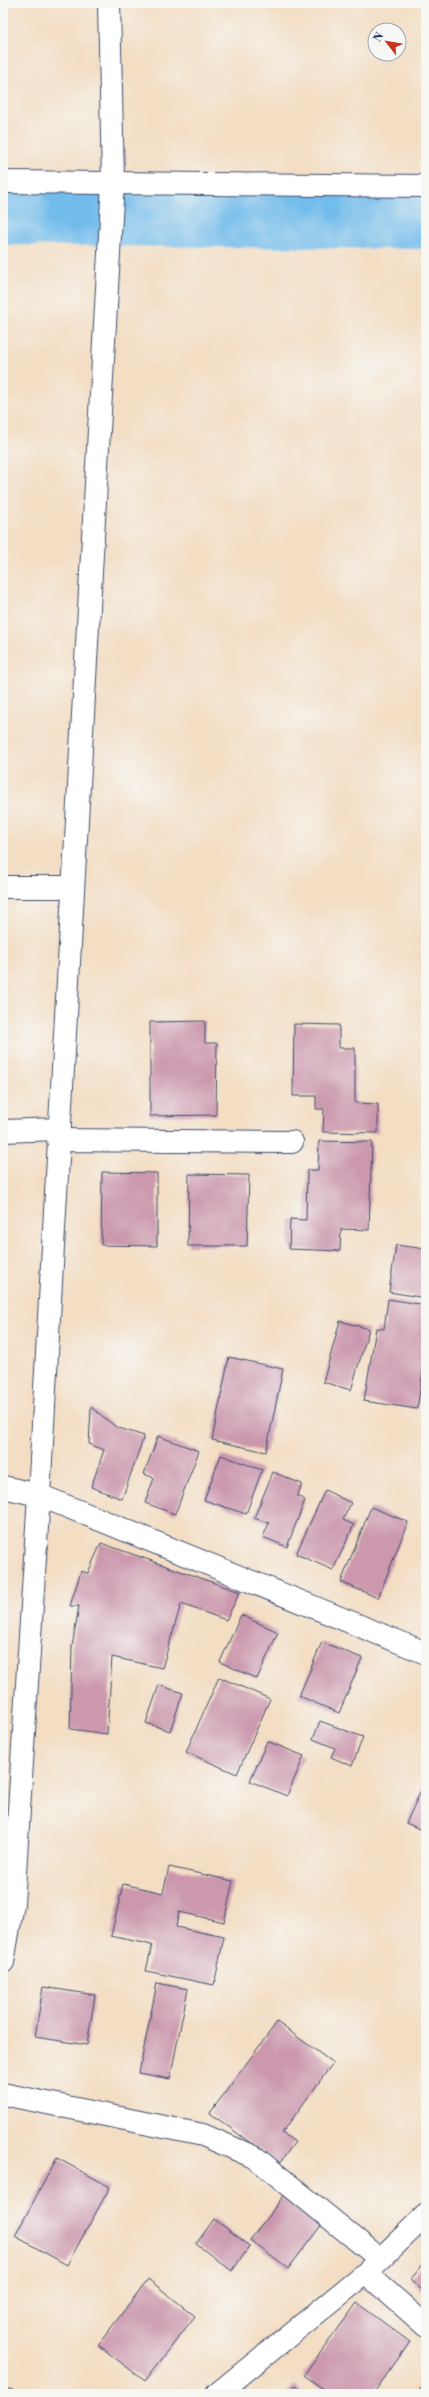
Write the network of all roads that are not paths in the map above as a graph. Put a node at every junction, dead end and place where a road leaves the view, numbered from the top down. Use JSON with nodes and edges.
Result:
{"nodes":[{"id":1,"x":109,"y":3,"type":"edge"},
{"id":2,"x":3,"y":182,"type":"edge"},
{"id":3,"x":113,"y":182,"type":"junction"},
{"id":4,"x":426,"y":186,"type":"edge"},
{"id":5,"x":3,"y":887,"type":"edge"},
{"id":6,"x":73,"y":887,"type":"junction"},
{"id":7,"x":3,"y":1131,"type":"edge"},
{"id":8,"x":59,"y":1135,"type":"junction"},
{"id":9,"x":292,"y":1142,"type":"dead end"},
{"id":10,"x":3,"y":1487,"type":"edge"},
{"id":11,"x":39,"y":1495,"type":"junction"},
{"id":12,"x":426,"y":1653,"type":"edge"},
{"id":13,"x":3,"y":1962,"type":"edge"},
{"id":14,"x":3,"y":2094,"type":"edge"},
{"id":15,"x":426,"y":2215,"type":"edge"},
{"id":16,"x":373,"y":2266,"type":"junction"},
{"id":17,"x":426,"y":2326,"type":"edge"},
{"id":18,"x":217,"y":2394,"type":"edge"}],
"edges":[{"from":1,"to":3,"type":"street"},
{"from":2,"to":3,"type":"street"},
{"from":3,"to":4,"type":"street"},
{"from":3,"to":6,"type":"street"},
{"from":5,"to":6,"type":"street"},
{"from":6,"to":8,"type":"street"},
{"from":7,"to":8,"type":"street"},
{"from":8,"to":9,"type":"street"},
{"from":8,"to":11,"type":"street"},
{"from":10,"to":11,"type":"street"},
{"from":11,"to":12,"type":"street"},
{"from":11,"to":13,"type":"street"},
{"from":14,"to":16,"type":"street"},
{"from":15,"to":16,"type":"street"},
{"from":16,"to":17,"type":"street"},
{"from":16,"to":18,"type":"street"}]}
